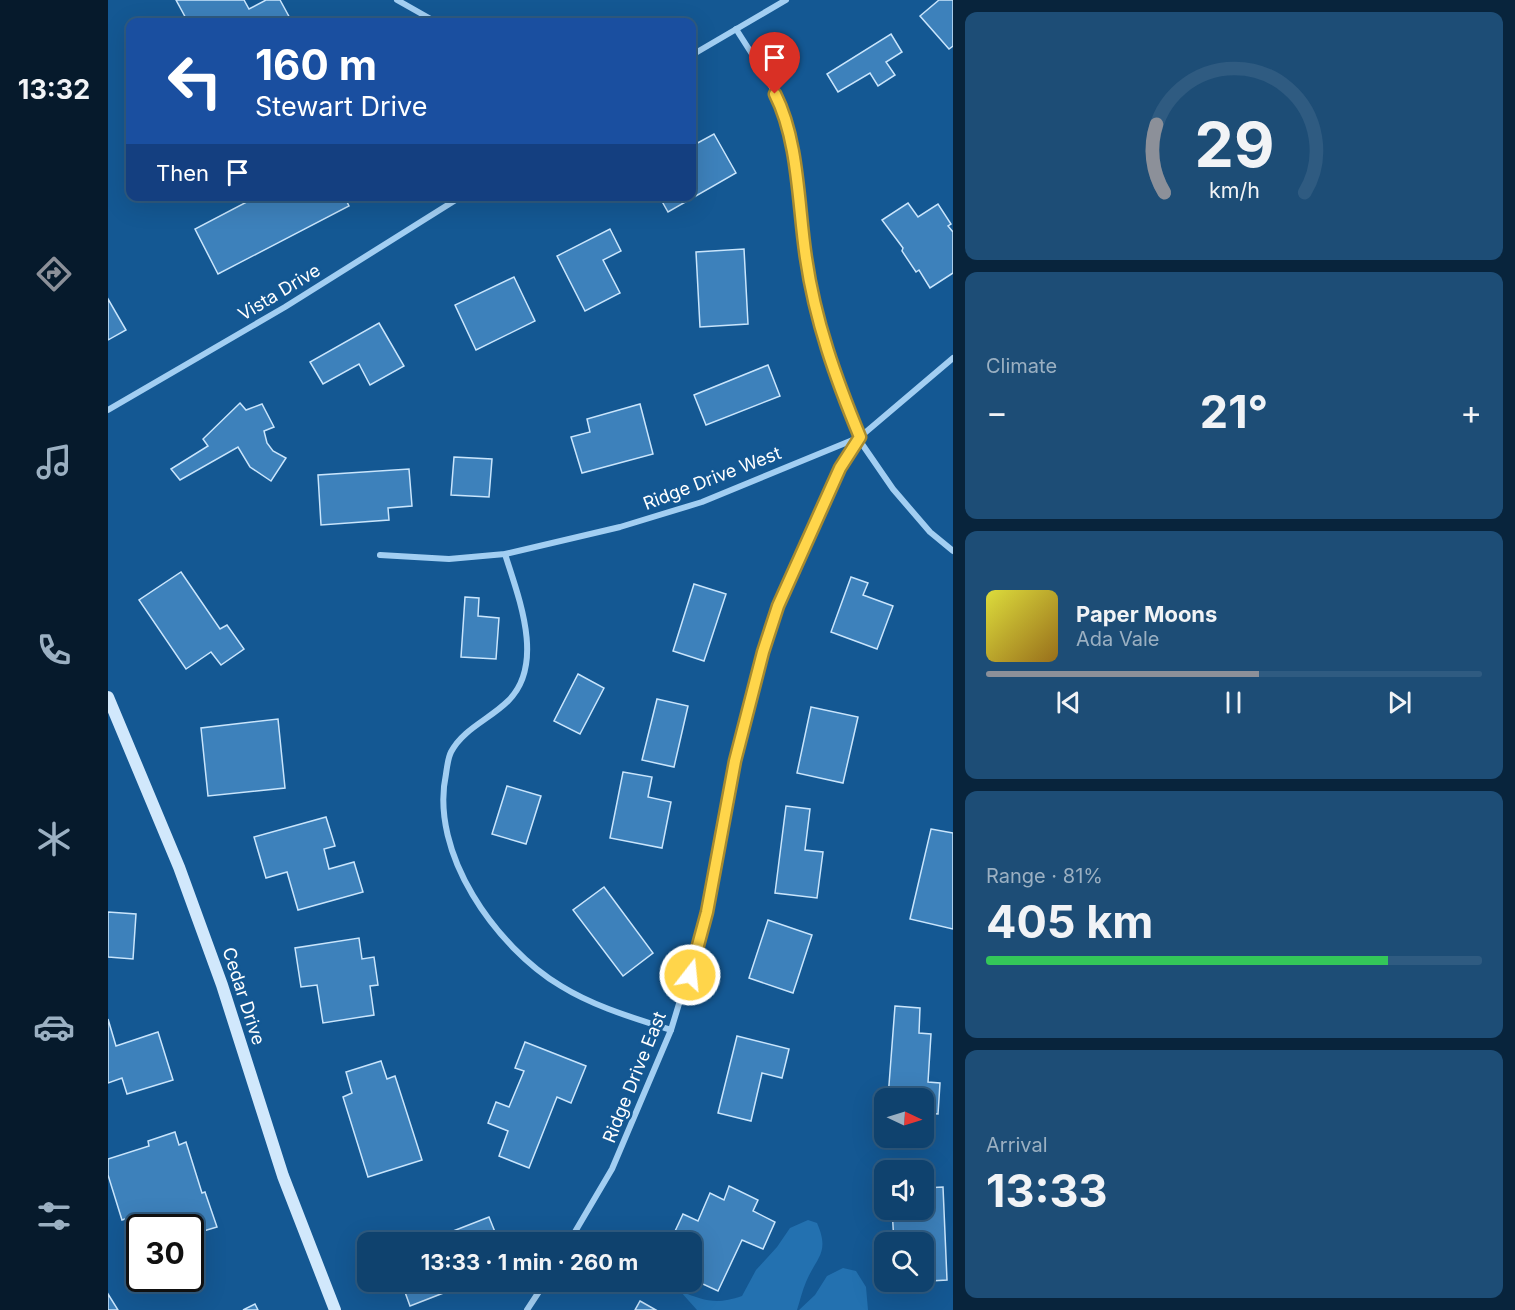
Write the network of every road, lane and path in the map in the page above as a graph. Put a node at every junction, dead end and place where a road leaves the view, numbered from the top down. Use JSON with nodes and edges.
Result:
{"nodes":[{"id":1,"x":397,"y":0,"type":"edge"},
{"id":2,"x":786,"y":0,"type":"edge"},
{"id":3,"x":429,"y":18,"type":"edge"},
{"id":4,"x":736,"y":29,"type":"junction"},
{"id":5,"x":696,"y":53,"type":"edge"},
{"id":6,"x":454,"y":201,"type":"edge"},
{"id":7,"x":952,"y":358,"type":"edge"},
{"id":8,"x":108,"y":410,"type":"edge"},
{"id":9,"x":860,"y":437,"type":"junction"},
{"id":10,"x":952,"y":551,"type":"edge"},
{"id":11,"x":505,"y":554,"type":"junction"},
{"id":12,"x":380,"y":555,"type":"dead end"},
{"id":13,"x":108,"y":697,"type":"edge"},
{"id":14,"x":671,"y":1030,"type":"junction"},
{"id":15,"x":575,"y":1232,"type":"edge"},
{"id":16,"x":539,"y":1292,"type":"edge"},
{"id":17,"x":335,"y":1310,"type":"edge"},
{"id":18,"x":527,"y":1310,"type":"edge"}],
"edges":[{"from":1,"to":3,"type":"street"},
{"from":2,"to":4,"type":"street"},
{"from":4,"to":5,"type":"street"},
{"from":4,"to":9,"type":"street"},
{"from":6,"to":8,"type":"street","name":"Vista Drive"},
{"from":7,"to":9,"type":"street","name":"Ridge Drive West"},
{"from":9,"to":10,"type":"street"},
{"from":9,"to":11,"type":"street","name":"Ridge Drive West"},
{"from":9,"to":14,"type":"street","name":"Ridge Drive East"},
{"from":11,"to":12,"type":"street","name":"Ridge Drive West"},
{"from":11,"to":14,"type":"street"},
{"from":13,"to":17,"type":"street","name":"Cedar Drive"},
{"from":14,"to":15,"type":"street","name":"Ridge Drive East"},
{"from":16,"to":18,"type":"street"}]}
